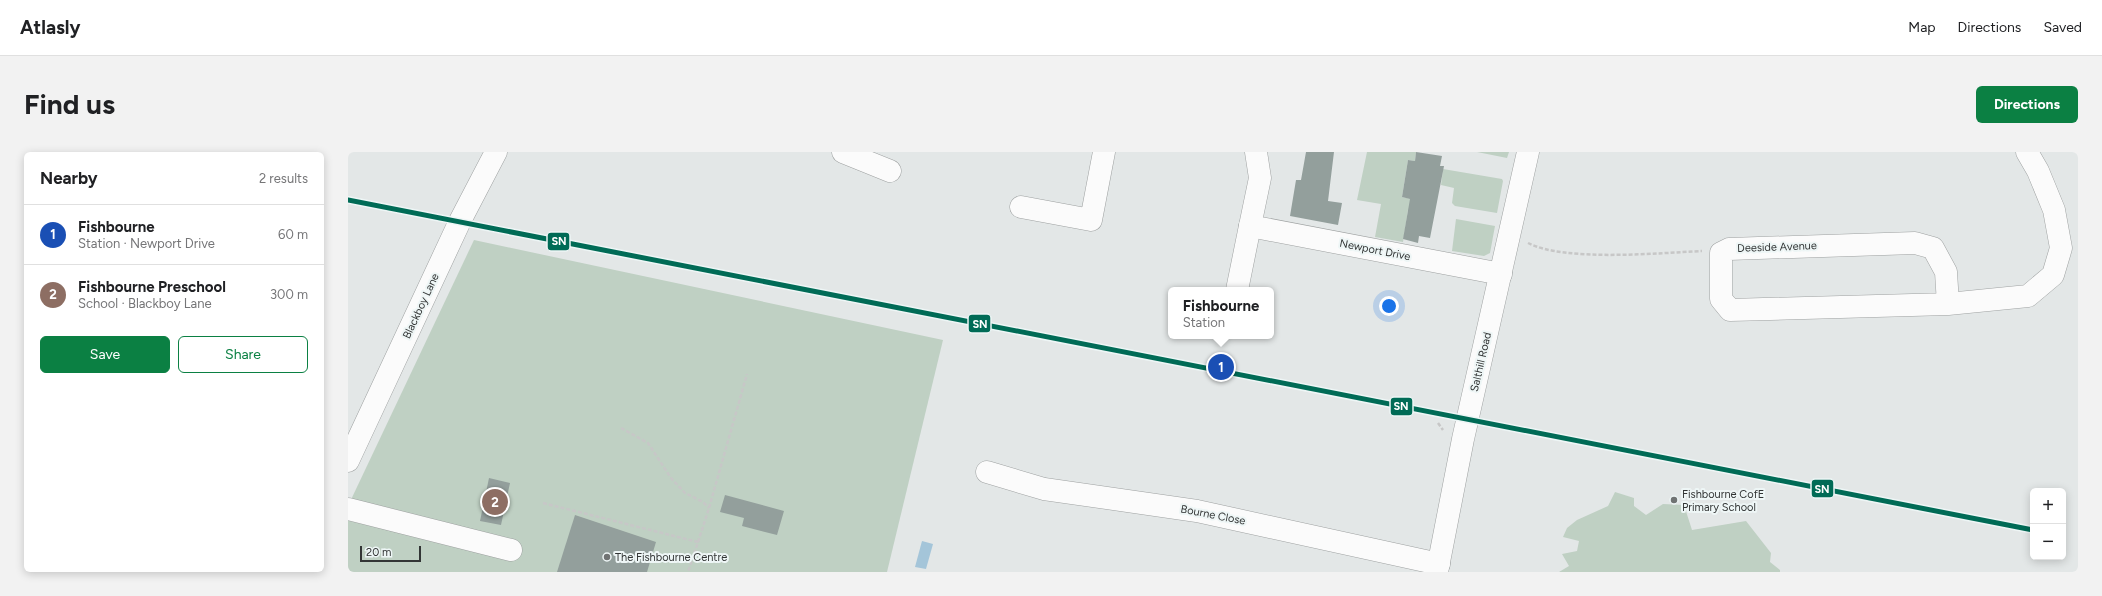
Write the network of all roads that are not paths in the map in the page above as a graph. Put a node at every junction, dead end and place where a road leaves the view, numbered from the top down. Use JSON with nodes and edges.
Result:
{"nodes":[{"id":1,"x":496,"y":152,"type":"edge"},
{"id":2,"x":843,"y":152,"type":"edge"},
{"id":3,"x":1104,"y":152,"type":"edge"},
{"id":4,"x":1256,"y":152,"type":"edge"},
{"id":5,"x":1528,"y":152,"type":"edge"},
{"id":6,"x":2027,"y":152,"type":"edge"},
{"id":7,"x":867,"y":156,"type":"edge"},
{"id":8,"x":890,"y":172,"type":"dead end"},
{"id":9,"x":1021,"y":207,"type":"dead end"},
{"id":10,"x":1250,"y":226,"type":"junction"},
{"id":11,"x":1501,"y":274,"type":"junction"},
{"id":12,"x":1239,"y":287,"type":"edge"},
{"id":13,"x":1948,"y":304,"type":"junction"},
{"id":14,"x":348,"y":461,"type":"edge"},
{"id":15,"x":987,"y":472,"type":"dead end"},
{"id":16,"x":348,"y":509,"type":"edge"},
{"id":17,"x":511,"y":550,"type":"dead end"},
{"id":18,"x":1438,"y":568,"type":"edge"}],
"edges":[{"from":1,"to":14,"type":"street","name":"Blackboy Lane"},
{"from":2,"to":7,"type":"street"},
{"from":3,"to":9,"type":"street"},
{"from":4,"to":10,"type":"street"},
{"from":5,"to":11,"type":"street","name":"Salthill Road"},
{"from":6,"to":13,"type":"street","name":"Deeside Avenue"},
{"from":7,"to":8,"type":"street"},
{"from":10,"to":11,"type":"street","name":"Newport Drive"},
{"from":10,"to":12,"type":"street"},
{"from":11,"to":18,"type":"street","name":"Salthill Road"},
{"from":13,"to":13,"type":"street","name":"Deeside Avenue"},
{"from":15,"to":18,"type":"street","name":"Bourne Close"},
{"from":16,"to":17,"type":"street"}]}
